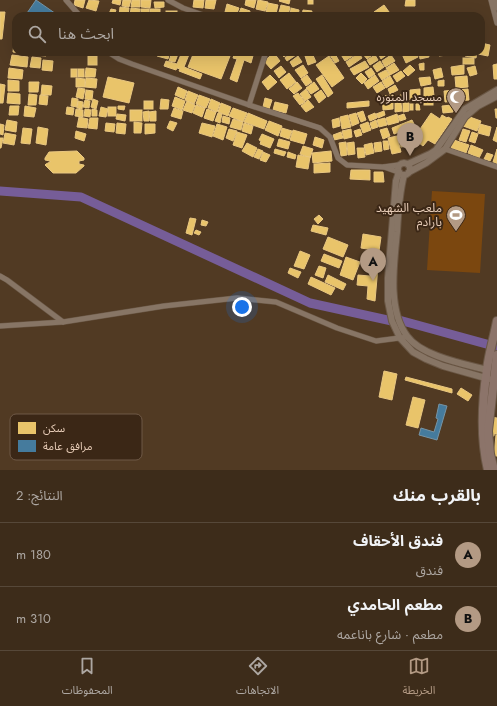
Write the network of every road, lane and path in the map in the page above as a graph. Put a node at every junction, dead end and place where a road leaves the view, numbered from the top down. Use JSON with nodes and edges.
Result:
{"nodes":[{"id":1,"x":66,"y":0,"type":"edge"},
{"id":2,"x":168,"y":0,"type":"edge"},
{"id":3,"x":490,"y":0,"type":"edge"},
{"id":4,"x":495,"y":0,"type":"edge"},
{"id":5,"x":497,"y":8,"type":"edge"},
{"id":6,"x":76,"y":12,"type":"edge"},
{"id":7,"x":194,"y":12,"type":"edge"},
{"id":8,"x":497,"y":23,"type":"edge"},
{"id":9,"x":114,"y":56,"type":"edge"},
{"id":10,"x":265,"y":56,"type":"edge"},
{"id":11,"x":497,"y":90,"type":"edge"},
{"id":12,"x":497,"y":96,"type":"edge"},
{"id":13,"x":249,"y":105,"type":"junction"},
{"id":14,"x":445,"y":149,"type":"junction"},
{"id":15,"x":408,"y":164,"type":"junction"},
{"id":16,"x":497,"y":167,"type":"edge"},
{"id":17,"x":402,"y":171,"type":"junction"},
{"id":18,"x":394,"y":233,"type":"junction"},
{"id":19,"x":0,"y":276,"type":"edge"},
{"id":20,"x":497,"y":321,"type":"edge"},
{"id":21,"x":63,"y":322,"type":"junction"},
{"id":22,"x":0,"y":326,"type":"edge"},
{"id":23,"x":407,"y":337,"type":"junction"},
{"id":24,"x":400,"y":338,"type":"junction"},
{"id":25,"x":494,"y":354,"type":"edge"},
{"id":26,"x":487,"y":370,"type":"junction"},
{"id":27,"x":490,"y":379,"type":"junction"},
{"id":28,"x":488,"y":470,"type":"edge"},
{"id":29,"x":494,"y":470,"type":"edge"}],
"edges":[{"from":1,"to":6,"type":"street"},
{"from":2,"to":7,"type":"street"},
{"from":3,"to":8,"type":"street"},
{"from":4,"to":5,"type":"street"},
{"from":9,"to":13,"type":"street"},
{"from":10,"to":13,"type":"street"},
{"from":11,"to":15,"type":"street"},
{"from":12,"to":14,"type":"street"},
{"from":13,"to":17,"type":"street"},
{"from":14,"to":16,"type":"street"},
{"from":14,"to":17,"type":"street"},
{"from":15,"to":17,"type":"street"},
{"from":15,"to":17,"type":"street"},
{"from":17,"to":18,"type":"street"},
{"from":18,"to":23,"type":"street"},
{"from":18,"to":24,"type":"street"},
{"from":19,"to":21,"type":"street"},
{"from":20,"to":25,"type":"highway"},
{"from":21,"to":22,"type":"street"},
{"from":21,"to":24,"type":"street"},
{"from":23,"to":24,"type":"street"},
{"from":23,"to":26,"type":"street"},
{"from":24,"to":27,"type":"street"},
{"from":25,"to":26,"type":"highway"},
{"from":25,"to":27,"type":"highway"},
{"from":26,"to":27,"type":"highway"},
{"from":27,"to":28,"type":"highway"},
{"from":27,"to":29,"type":"highway"}]}
